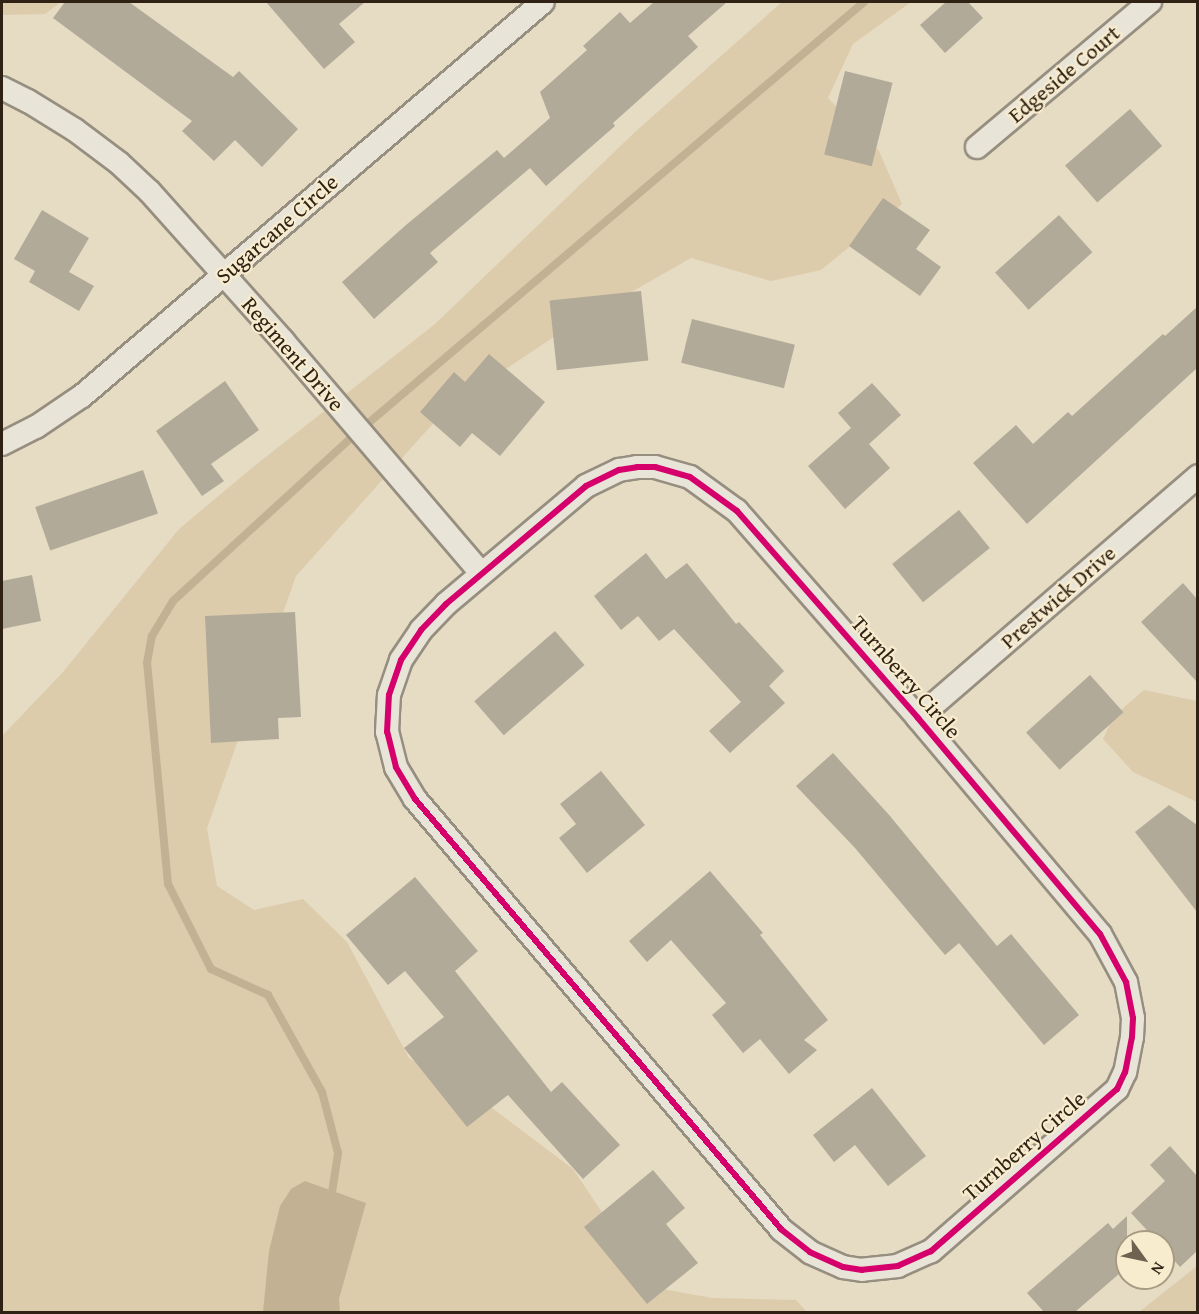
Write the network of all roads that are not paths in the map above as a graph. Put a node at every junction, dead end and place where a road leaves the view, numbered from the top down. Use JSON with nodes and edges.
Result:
{"nodes":[{"id":1,"x":543,"y":2,"type":"edge"},
{"id":2,"x":1150,"y":2,"type":"edge"},
{"id":3,"x":2,"y":88,"type":"edge"},
{"id":4,"x":977,"y":147,"type":"dead end"},
{"id":5,"x":223,"y":274,"type":"junction"},
{"id":6,"x":2,"y":444,"type":"edge"},
{"id":7,"x":1197,"y":476,"type":"edge"},
{"id":8,"x":481,"y":573,"type":"junction"},
{"id":9,"x":918,"y":718,"type":"junction"}],
"edges":[{"from":1,"to":5,"type":"street","name":"Sugarcane Circle"},
{"from":2,"to":4,"type":"street","name":"Edgeside Court"},
{"from":3,"to":5,"type":"street","name":"Regiment Drive"},
{"from":5,"to":6,"type":"street","name":"Sugarcane Circle"},
{"from":5,"to":8,"type":"street","name":"Regiment Drive"},
{"from":7,"to":9,"type":"street","name":"Prestwick Drive"},
{"from":8,"to":9,"type":"street","name":"Turnberry Circle"},
{"from":8,"to":9,"type":"street","name":"Turnberry Circle"}]}
